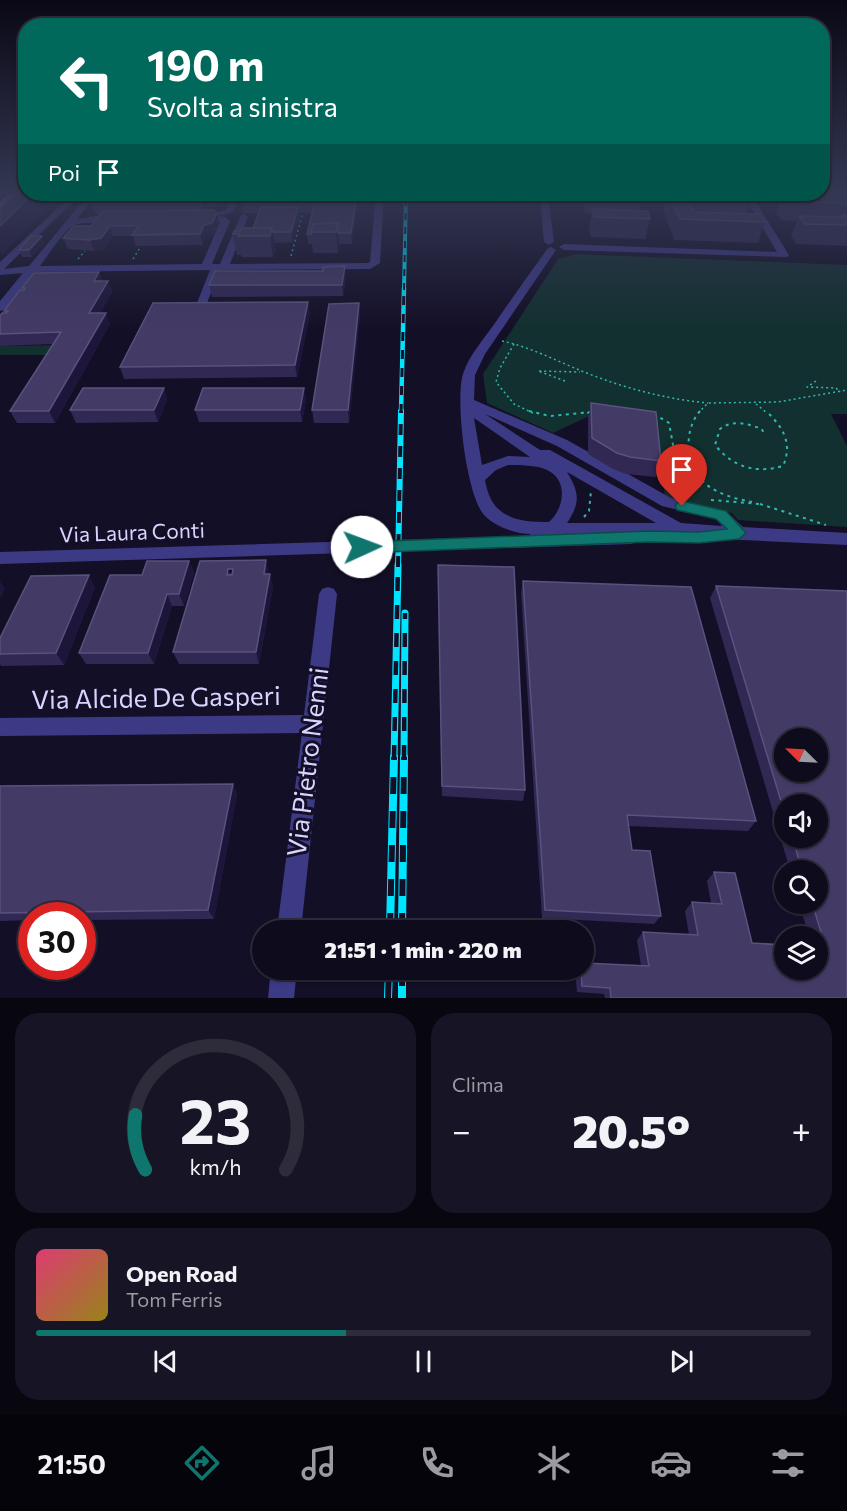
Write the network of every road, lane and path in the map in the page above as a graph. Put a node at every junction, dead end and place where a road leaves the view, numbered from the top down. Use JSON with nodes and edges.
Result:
{"nodes":[{"id":1,"x":32,"y":238,"type":"edge"},
{"id":2,"x":56,"y":238,"type":"edge"},
{"id":3,"x":221,"y":238,"type":"edge"},
{"id":4,"x":232,"y":238,"type":"edge"},
{"id":5,"x":296,"y":238,"type":"edge"},
{"id":6,"x":377,"y":238,"type":"edge"},
{"id":7,"x":549,"y":238,"type":"edge"},
{"id":8,"x":773,"y":238,"type":"edge"},
{"id":9,"x":141,"y":246,"type":"edge"},
{"id":10,"x":550,"y":246,"type":"junction"},
{"id":11,"x":1,"y":268,"type":"edge"},
{"id":12,"x":126,"y":268,"type":"junction"},
{"id":13,"x":215,"y":268,"type":"junction"},
{"id":14,"x":288,"y":268,"type":"junction"},
{"id":15,"x":31,"y":269,"type":"junction"},
{"id":16,"x":0,"y":308,"type":"edge"},
{"id":17,"x":200,"y":309,"type":"edge"},
{"id":18,"x":498,"y":341,"type":"dead end"},
{"id":19,"x":514,"y":344,"type":"junction"},
{"id":20,"x":583,"y":372,"type":"junction"},
{"id":21,"x":565,"y":381,"type":"dead end"},
{"id":22,"x":816,"y":381,"type":"dead end"},
{"id":23,"x":847,"y":390,"type":"edge"},
{"id":24,"x":840,"y":392,"type":"junction"},
{"id":25,"x":469,"y":402,"type":"junction"},
{"id":26,"x":708,"y":403,"type":"junction"},
{"id":27,"x":756,"y":404,"type":"junction"},
{"id":28,"x":598,"y":411,"type":"edge"},
{"id":29,"x":654,"y":414,"type":"edge"},
{"id":30,"x":763,"y":432,"type":"dead end"},
{"id":31,"x":519,"y":441,"type":"junction"},
{"id":32,"x":571,"y":448,"type":"junction"},
{"id":33,"x":587,"y":449,"type":"dead end"},
{"id":34,"x":557,"y":471,"type":"junction"},
{"id":35,"x":477,"y":479,"type":"junction"},
{"id":36,"x":593,"y":486,"type":"dead end"},
{"id":37,"x":691,"y":496,"type":"dead end"},
{"id":38,"x":708,"y":500,"type":"dead end"},
{"id":39,"x":760,"y":504,"type":"junction"},
{"id":40,"x":579,"y":519,"type":"dead end"},
{"id":41,"x":828,"y":526,"type":"dead end"},
{"id":42,"x":678,"y":529,"type":"junction"},
{"id":43,"x":739,"y":533,"type":"junction"},
{"id":44,"x":847,"y":539,"type":"edge"},
{"id":45,"x":529,"y":542,"type":"junction"},
{"id":46,"x":0,"y":558,"type":"edge"},
{"id":47,"x":328,"y":594,"type":"dead end"},
{"id":48,"x":313,"y":724,"type":"junction"},
{"id":49,"x":0,"y":727,"type":"edge"},
{"id":50,"x":290,"y":920,"type":"edge"},
{"id":51,"x":283,"y":980,"type":"edge"},
{"id":52,"x":281,"y":998,"type":"edge"}],
"edges":[{"from":1,"to":11,"type":"street"},
{"from":2,"to":15,"type":"street"},
{"from":3,"to":13,"type":"street"},
{"from":4,"to":13,"type":"street"},
{"from":5,"to":14,"type":"path"},
{"from":6,"to":14,"type":"street"},
{"from":7,"to":10,"type":"street"},
{"from":8,"to":10,"type":"street"},
{"from":9,"to":12,"type":"path"},
{"from":10,"to":25,"type":"street"},
{"from":11,"to":15,"type":"street"},
{"from":12,"to":13,"type":"street"},
{"from":12,"to":15,"type":"street"},
{"from":13,"to":14,"type":"street"},
{"from":13,"to":17,"type":"street"},
{"from":15,"to":16,"type":"street"},
{"from":18,"to":19,"type":"path"},
{"from":19,"to":20,"type":"path"},
{"from":19,"to":28,"type":"path"},
{"from":20,"to":21,"type":"path"},
{"from":20,"to":26,"type":"path"},
{"from":22,"to":24,"type":"path"},
{"from":23,"to":24,"type":"path"},
{"from":24,"to":27,"type":"path"},
{"from":25,"to":31,"type":"street"},
{"from":25,"to":32,"type":"street"},
{"from":25,"to":35,"type":"street"},
{"from":26,"to":27,"type":"path"},
{"from":26,"to":39,"type":"path"},
{"from":27,"to":30,"type":"path"},
{"from":29,"to":37,"type":"path"},
{"from":31,"to":34,"type":"street"},
{"from":31,"to":42,"type":"street"},
{"from":32,"to":33,"type":"street"},
{"from":32,"to":43,"type":"street"},
{"from":34,"to":35,"type":"street"},
{"from":34,"to":45,"type":"street"},
{"from":35,"to":42,"type":"street"},
{"from":36,"to":40,"type":"path"},
{"from":38,"to":39,"type":"path"},
{"from":39,"to":41,"type":"path"},
{"from":42,"to":43,"type":"street"},
{"from":43,"to":44,"type":"street"},
{"from":43,"to":45,"type":"street","name":"Via Laura Conti"},
{"from":45,"to":46,"type":"street","name":"Via Laura Conti"},
{"from":47,"to":48,"type":"street","name":"Via Pietro Nenni"},
{"from":48,"to":49,"type":"street","name":"Via Alcide De Gasperi"},
{"from":48,"to":50,"type":"street","name":"Via Pietro Nenni"},
{"from":51,"to":52,"type":"street"}]}
